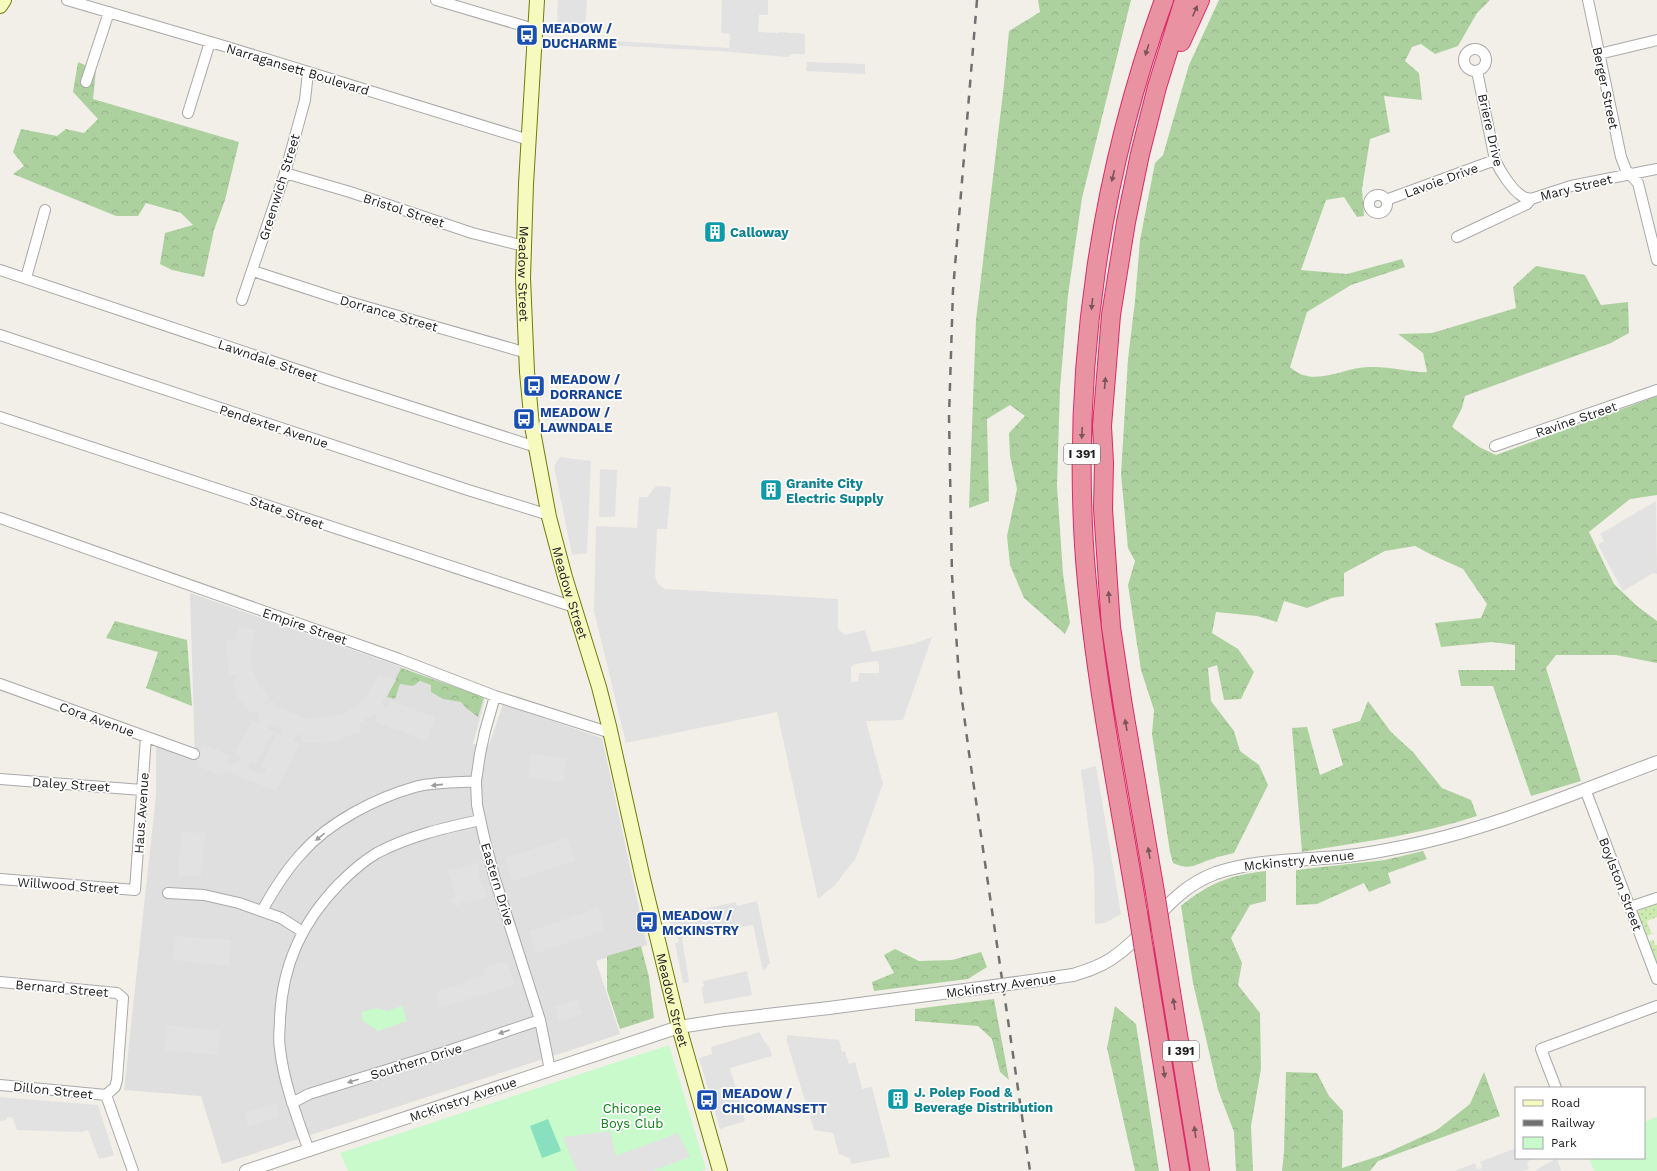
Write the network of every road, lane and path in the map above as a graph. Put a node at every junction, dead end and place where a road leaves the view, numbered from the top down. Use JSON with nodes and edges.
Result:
{"nodes":[{"id":1,"x":4,"y":0,"type":"edge"},
{"id":2,"x":66,"y":0,"type":"edge"},
{"id":3,"x":436,"y":0,"type":"edge"},
{"id":4,"x":536,"y":0,"type":"edge"},
{"id":5,"x":1160,"y":0,"type":"edge"},
{"id":6,"x":1164,"y":0,"type":"edge"},
{"id":7,"x":1184,"y":0,"type":"edge"},
{"id":8,"x":1200,"y":0,"type":"edge"},
{"id":9,"x":1588,"y":0,"type":"edge"},
{"id":10,"x":0,"y":6,"type":"edge"},
{"id":11,"x":109,"y":12,"type":"junction"},
{"id":12,"x":534,"y":29,"type":"junction"},
{"id":13,"x":1153,"y":30,"type":"junction"},
{"id":14,"x":1657,"y":40,"type":"edge"},
{"id":15,"x":210,"y":42,"type":"junction"},
{"id":16,"x":1599,"y":54,"type":"junction"},
{"id":17,"x":1478,"y":71,"type":"dead end"},
{"id":18,"x":308,"y":72,"type":"junction"},
{"id":19,"x":86,"y":82,"type":"dead end"},
{"id":20,"x":1151,"y":111,"type":"junction"},
{"id":21,"x":188,"y":113,"type":"dead end"},
{"id":22,"x":529,"y":140,"type":"junction"},
{"id":23,"x":1495,"y":160,"type":"junction"},
{"id":24,"x":1657,"y":169,"type":"edge"},
{"id":25,"x":285,"y":173,"type":"junction"},
{"id":26,"x":1630,"y":175,"type":"junction"},
{"id":27,"x":1531,"y":199,"type":"junction"},
{"id":28,"x":1386,"y":200,"type":"dead end"},
{"id":29,"x":45,"y":210,"type":"dead end"},
{"id":30,"x":1457,"y":237,"type":"dead end"},
{"id":31,"x":524,"y":246,"type":"junction"},
{"id":32,"x":1657,"y":260,"type":"edge"},
{"id":33,"x":0,"y":270,"type":"edge"},
{"id":34,"x":252,"y":271,"type":"junction"},
{"id":35,"x":26,"y":278,"type":"junction"},
{"id":36,"x":242,"y":300,"type":"dead end"},
{"id":37,"x":0,"y":335,"type":"edge"},
{"id":38,"x":527,"y":353,"type":"junction"},
{"id":39,"x":1657,"y":390,"type":"edge"},
{"id":40,"x":0,"y":417,"type":"edge"},
{"id":41,"x":1495,"y":446,"type":"dead end"},
{"id":42,"x":536,"y":447,"type":"junction"},
{"id":43,"x":549,"y":515,"type":"junction"},
{"id":44,"x":0,"y":518,"type":"edge"},
{"id":45,"x":574,"y":607,"type":"junction"},
{"id":46,"x":0,"y":684,"type":"edge"},
{"id":47,"x":495,"y":696,"type":"junction"},
{"id":48,"x":611,"y":733,"type":"junction"},
{"id":49,"x":146,"y":737,"type":"junction"},
{"id":50,"x":194,"y":754,"type":"dead end"},
{"id":51,"x":1657,"y":762,"type":"edge"},
{"id":52,"x":0,"y":779,"type":"edge"},
{"id":53,"x":476,"y":781,"type":"junction"},
{"id":54,"x":1585,"y":789,"type":"junction"},
{"id":55,"x":142,"y":790,"type":"junction"},
{"id":56,"x":480,"y":820,"type":"junction"},
{"id":57,"x":0,"y":879,"type":"edge"},
{"id":58,"x":136,"y":890,"type":"joint"},
{"id":59,"x":168,"y":893,"type":"dead end"},
{"id":60,"x":1657,"y":898,"type":"edge"},
{"id":61,"x":1630,"y":908,"type":"junction"},
{"id":62,"x":262,"y":911,"type":"junction"},
{"id":63,"x":303,"y":932,"type":"junction"},
{"id":64,"x":1657,"y":979,"type":"edge"},
{"id":65,"x":0,"y":982,"type":"edge"},
{"id":66,"x":1657,"y":1006,"type":"edge"},
{"id":67,"x":540,"y":1020,"type":"junction"},
{"id":68,"x":679,"y":1027,"type":"junction"},
{"id":69,"x":550,"y":1070,"type":"junction"},
{"id":70,"x":0,"y":1084,"type":"edge"},
{"id":71,"x":1556,"y":1087,"type":"edge"},
{"id":72,"x":106,"y":1094,"type":"junction"},
{"id":73,"x":292,"y":1103,"type":"junction"},
{"id":74,"x":309,"y":1151,"type":"junction"},
{"id":75,"x":132,"y":1171,"type":"edge"},
{"id":76,"x":246,"y":1171,"type":"edge"},
{"id":77,"x":720,"y":1171,"type":"edge"},
{"id":78,"x":1180,"y":1171,"type":"edge"},
{"id":79,"x":1200,"y":1171,"type":"edge"}],
"edges":[{"from":1,"to":10,"type":"main road"},
{"from":2,"to":11,"type":"street","name":"Narragansett Boulevard"},
{"from":3,"to":12,"type":"street"},
{"from":4,"to":12,"type":"main road","name":"Meadow Street"},
{"from":5,"to":13,"type":"highway"},
{"from":6,"to":13,"type":"highway","number":"I 391"},
{"from":7,"to":20,"type":"highway","number":"I 391"},
{"from":20,"to":8,"type":"highway","one_way":true},
{"from":9,"to":16,"type":"street","name":"Berger Street"},
{"from":11,"to":15,"type":"street","name":"Narragansett Boulevard"},
{"from":11,"to":19,"type":"street"},
{"from":12,"to":22,"type":"main road","name":"Meadow Street"},
{"from":13,"to":78,"type":"highway","number":"I 391","one_way":true,"bridge":true},
{"from":14,"to":16,"type":"street"},
{"from":15,"to":18,"type":"street","name":"Narragansett Boulevard"},
{"from":15,"to":21,"type":"street"},
{"from":16,"to":26,"type":"street","name":"Berger Street"},
{"from":17,"to":23,"type":"street","name":"Briere Drive"},
{"from":18,"to":22,"type":"street","name":"Narragansett Boulevard"},
{"from":18,"to":25,"type":"street","name":"Greenwich Street"},
{"from":79,"to":20,"type":"highway","number":"I 391","one_way":true,"bridge":true},
{"from":22,"to":31,"type":"main road","name":"Meadow Street"},
{"from":23,"to":27,"type":"street","name":"Briere Drive"},
{"from":23,"to":28,"type":"street","name":"Lavoie Drive"},
{"from":24,"to":26,"type":"street","name":"Mary Street"},
{"from":25,"to":31,"type":"street","name":"Bristol Street"},
{"from":25,"to":34,"type":"street","name":"Greenwich Street"},
{"from":26,"to":27,"type":"street","name":"Mary Street"},
{"from":26,"to":32,"type":"street","name":"Berger Street"},
{"from":27,"to":30,"type":"street","name":"Mary Street"},
{"from":29,"to":35,"type":"street"},
{"from":31,"to":38,"type":"main road","name":"Meadow Street"},
{"from":33,"to":35,"type":"street","name":"Lawndale Street"},
{"from":34,"to":36,"type":"street","name":"Greenwich Street"},
{"from":34,"to":38,"type":"street","name":"Dorrance Street"},
{"from":35,"to":42,"type":"street","name":"Lawndale Street"},
{"from":37,"to":43,"type":"street","name":"Pendexter Avenue"},
{"from":38,"to":42,"type":"main road","name":"Meadow Street"},
{"from":39,"to":41,"type":"street","name":"Ravine Street"},
{"from":40,"to":45,"type":"street","name":"State Street"},
{"from":42,"to":43,"type":"main road","name":"Meadow Street"},
{"from":43,"to":45,"type":"main road","name":"Meadow Street"},
{"from":44,"to":47,"type":"street","name":"Empire Street"},
{"from":45,"to":48,"type":"main road","name":"Meadow Street"},
{"from":46,"to":49,"type":"street","name":"Cora Avenue"},
{"from":47,"to":48,"type":"street","name":"Empire Street"},
{"from":47,"to":53,"type":"street","name":"Eastern Drive"},
{"from":48,"to":68,"type":"main road","name":"Meadow Street"},
{"from":49,"to":50,"type":"street","name":"Cora Avenue"},
{"from":49,"to":55,"type":"street","name":"Haus Avenue"},
{"from":51,"to":54,"type":"street","name":"Mckinstry Avenue"},
{"from":52,"to":55,"type":"street","name":"Daley Street"},
{"from":53,"to":56,"type":"street","name":"Eastern Drive"},
{"from":53,"to":62,"type":"street","one_way":true},
{"from":54,"to":61,"type":"street","name":"Boylston Street"},
{"from":54,"to":68,"type":"street","name":"Mckinstry Avenue","bridge":true},
{"from":55,"to":58,"type":"street","name":"Haus Avenue"},
{"from":56,"to":63,"type":"street"},
{"from":56,"to":67,"type":"street","name":"Eastern Drive"},
{"from":57,"to":58,"type":"street","name":"Willwood Street"},
{"from":59,"to":62,"type":"street"},
{"from":60,"to":61,"type":"street"},
{"from":61,"to":64,"type":"street","name":"Boylston Street"},
{"from":62,"to":63,"type":"street"},
{"from":63,"to":73,"type":"street"},
{"from":65,"to":72,"type":"street","name":"Bernard Street"},
{"from":66,"to":71,"type":"street"},
{"from":67,"to":69,"type":"street","name":"Eastern Drive"},
{"from":67,"to":73,"type":"street","name":"Southern Drive","one_way":true},
{"from":68,"to":69,"type":"street","name":"McKinstry Avenue"},
{"from":68,"to":77,"type":"main road","name":"Meadow Street"},
{"from":69,"to":74,"type":"street","name":"McKinstry Avenue"},
{"from":70,"to":72,"type":"street","name":"Dillon Street"},
{"from":72,"to":75,"type":"street"},
{"from":73,"to":74,"type":"street"},
{"from":74,"to":76,"type":"street","name":"McKinstry Avenue"}]}
